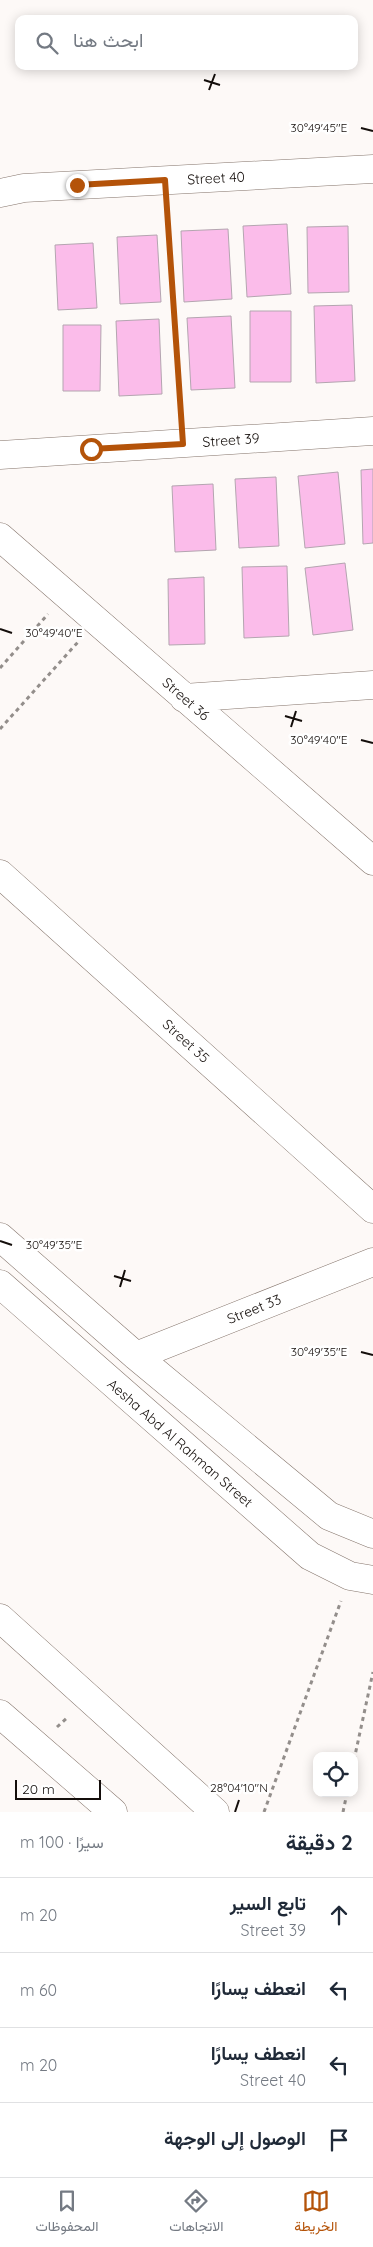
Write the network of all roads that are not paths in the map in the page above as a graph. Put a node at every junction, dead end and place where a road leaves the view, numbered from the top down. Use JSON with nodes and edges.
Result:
{"nodes":[{"id":1,"x":373,"y":169,"type":"edge"},
{"id":2,"x":0,"y":193,"type":"edge"},
{"id":3,"x":373,"y":431,"type":"edge"},
{"id":4,"x":0,"y":455,"type":"edge"},
{"id":5,"x":0,"y":537,"type":"edge"},
{"id":6,"x":373,"y":685,"type":"edge"},
{"id":7,"x":184,"y":698,"type":"junction"},
{"id":8,"x":373,"y":861,"type":"edge"},
{"id":9,"x":0,"y":874,"type":"edge"},
{"id":10,"x":373,"y":1209,"type":"edge"},
{"id":11,"x":0,"y":1237,"type":"edge"},
{"id":12,"x":373,"y":1262,"type":"edge"},
{"id":13,"x":0,"y":1284,"type":"edge"},
{"id":14,"x":136,"y":1356,"type":"junction"},
{"id":15,"x":373,"y":1534,"type":"edge"},
{"id":16,"x":361,"y":1578,"type":"edge"},
{"id":17,"x":0,"y":1618,"type":"edge"},
{"id":18,"x":0,"y":1714,"type":"edge"},
{"id":19,"x":113,"y":1812,"type":"edge"},
{"id":20,"x":215,"y":1812,"type":"edge"}],
"edges":[{"from":1,"to":2,"type":"street","name":"Street 40"},
{"from":3,"to":4,"type":"street","name":"Street 39"},
{"from":5,"to":7,"type":"street","name":"Street 36"},
{"from":6,"to":7,"type":"street"},
{"from":7,"to":8,"type":"street","name":"Street 36"},
{"from":9,"to":10,"type":"street","name":"Street 35"},
{"from":11,"to":14,"type":"street"},
{"from":12,"to":14,"type":"street","name":"Street 33"},
{"from":13,"to":16,"type":"street","name":"Aesha Abd Al Rahman Street"},
{"from":14,"to":15,"type":"street"},
{"from":17,"to":20,"type":"street"},
{"from":18,"to":19,"type":"street"}]}
